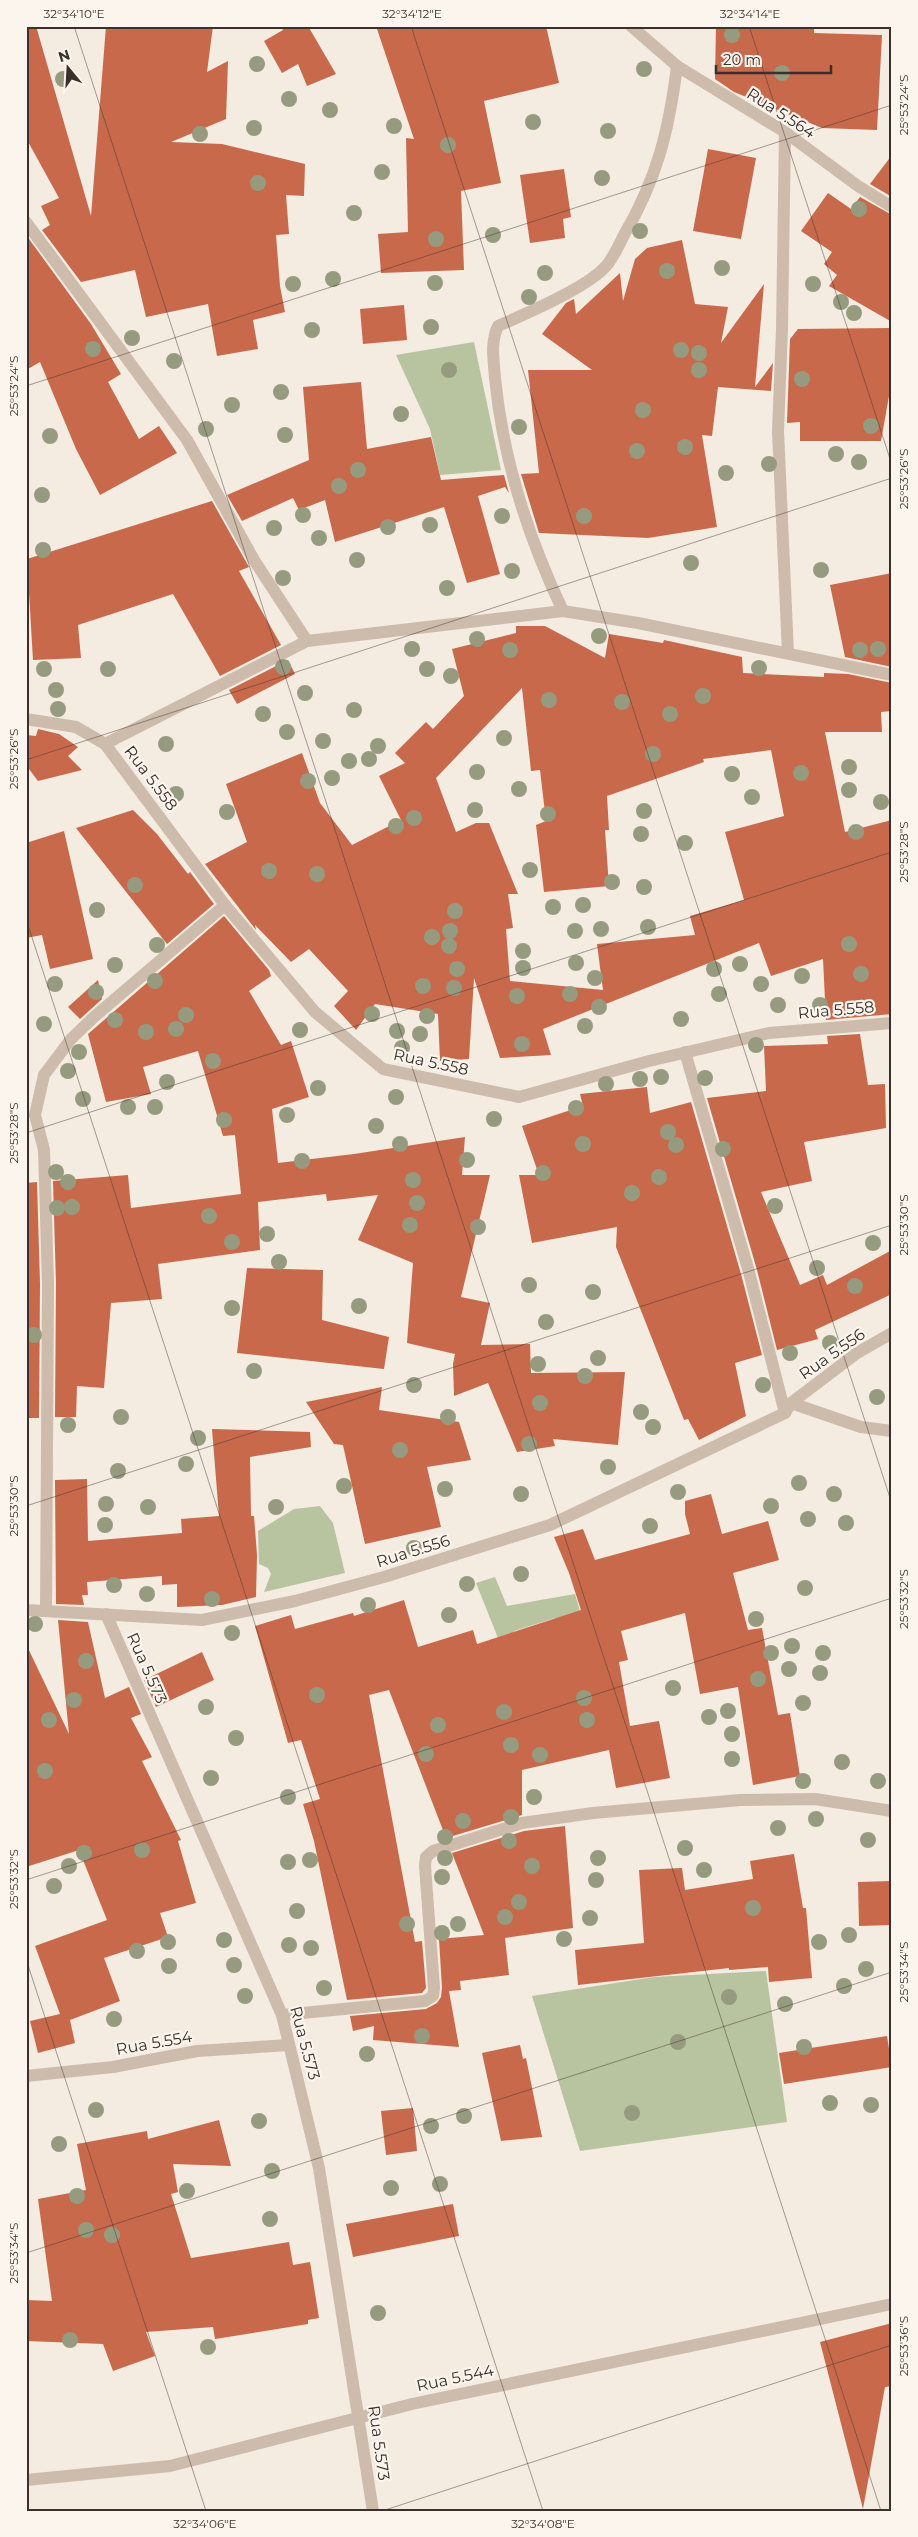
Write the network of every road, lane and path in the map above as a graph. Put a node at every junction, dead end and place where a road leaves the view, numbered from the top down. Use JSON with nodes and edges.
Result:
{"nodes":[{"id":1,"x":630,"y":26,"type":"edge"},
{"id":2,"x":677,"y":66,"type":"junction"},
{"id":3,"x":785,"y":132,"type":"junction"},
{"id":4,"x":892,"y":207,"type":"edge"},
{"id":5,"x":26,"y":222,"type":"edge"},
{"id":6,"x":563,"y":611,"type":"junction"},
{"id":7,"x":307,"y":641,"type":"junction"},
{"id":8,"x":788,"y":653,"type":"junction"},
{"id":9,"x":892,"y":675,"type":"edge"},
{"id":10,"x":26,"y":719,"type":"edge"},
{"id":11,"x":105,"y":744,"type":"junction"},
{"id":12,"x":225,"y":905,"type":"junction"},
{"id":13,"x":892,"y":1023,"type":"edge"},
{"id":14,"x":685,"y":1052,"type":"junction"},
{"id":15,"x":31,"y":1118,"type":"edge"},
{"id":16,"x":892,"y":1332,"type":"edge"},
{"id":17,"x":788,"y":1408,"type":"junction"},
{"id":18,"x":892,"y":1431,"type":"edge"},
{"id":19,"x":26,"y":1610,"type":"edge"},
{"id":20,"x":46,"y":1610,"type":"junction"},
{"id":21,"x":106,"y":1614,"type":"junction"},
{"id":22,"x":892,"y":1811,"type":"edge"},
{"id":23,"x":282,"y":2015,"type":"junction"},
{"id":24,"x":289,"y":2045,"type":"junction"},
{"id":25,"x":26,"y":2076,"type":"edge"},
{"id":26,"x":892,"y":2304,"type":"edge"},
{"id":27,"x":359,"y":2418,"type":"junction"},
{"id":28,"x":26,"y":2480,"type":"edge"},
{"id":29,"x":373,"y":2511,"type":"edge"}],
"edges":[{"from":1,"to":2,"type":"street","name":"Rua 5.564"},
{"from":2,"to":3,"type":"street","name":"Rua 5.564"},
{"from":2,"to":6,"type":"street"},
{"from":3,"to":4,"type":"street","name":"Rua 5.564"},
{"from":3,"to":8,"type":"street"},
{"from":5,"to":7,"type":"street"},
{"from":6,"to":7,"type":"street"},
{"from":6,"to":8,"type":"street"},
{"from":7,"to":11,"type":"street"},
{"from":8,"to":9,"type":"street"},
{"from":10,"to":11,"type":"street"},
{"from":11,"to":12,"type":"street","name":"Rua 5.558"},
{"from":12,"to":14,"type":"street","name":"Rua 5.558"},
{"from":12,"to":15,"type":"street"},
{"from":13,"to":14,"type":"street","name":"Rua 5.558"},
{"from":14,"to":17,"type":"street"},
{"from":15,"to":20,"type":"street"},
{"from":16,"to":17,"type":"street","name":"Rua 5.556"},
{"from":17,"to":18,"type":"street"},
{"from":17,"to":21,"type":"street","name":"Rua 5.556"},
{"from":19,"to":20,"type":"street","name":"Rua 5.556"},
{"from":20,"to":21,"type":"street","name":"Rua 5.556"},
{"from":21,"to":23,"type":"street","name":"Rua 5.573"},
{"from":22,"to":23,"type":"street"},
{"from":23,"to":24,"type":"street","name":"Rua 5.573"},
{"from":24,"to":25,"type":"street","name":"Rua 5.554"},
{"from":24,"to":27,"type":"street","name":"Rua 5.573"},
{"from":26,"to":27,"type":"street","name":"Rua 5.544"},
{"from":27,"to":28,"type":"street","name":"Rua 5.544"},
{"from":27,"to":29,"type":"street","name":"Rua 5.573"}]}
